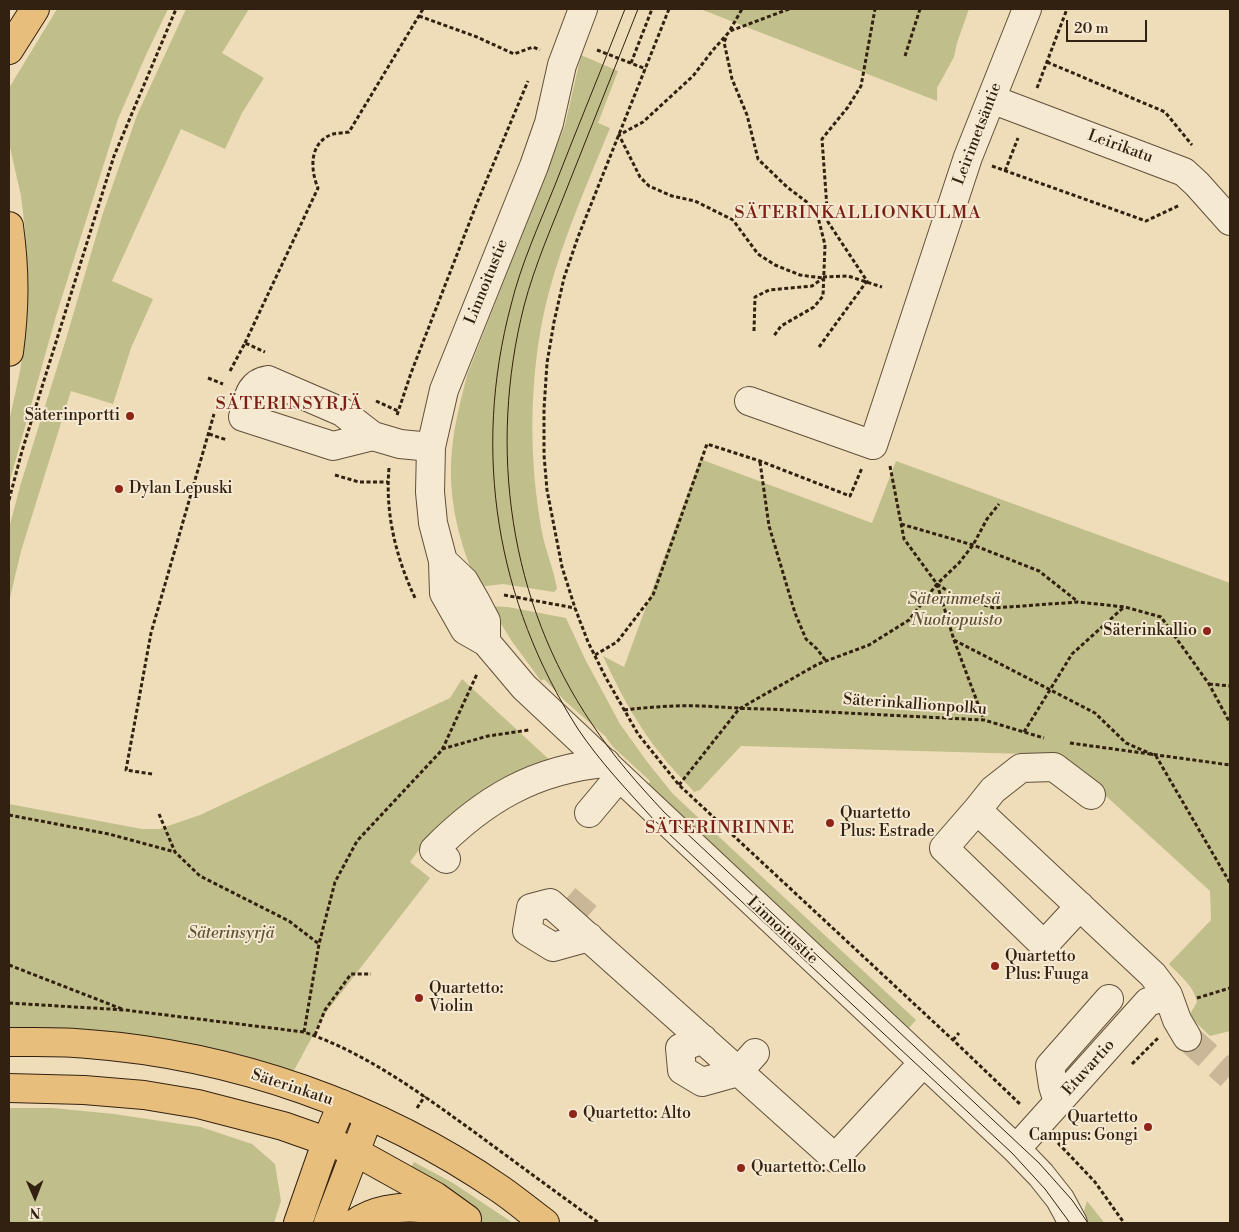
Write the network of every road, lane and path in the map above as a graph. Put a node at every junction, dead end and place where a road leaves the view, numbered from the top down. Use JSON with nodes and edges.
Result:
{"nodes":[{"id":1,"x":20,"y":9,"type":"edge"},
{"id":2,"x":35,"y":9,"type":"edge"},
{"id":3,"x":176,"y":9,"type":"edge"},
{"id":4,"x":423,"y":9,"type":"edge"},
{"id":5,"x":583,"y":9,"type":"edge"},
{"id":6,"x":652,"y":9,"type":"edge"},
{"id":7,"x":669,"y":9,"type":"edge"},
{"id":8,"x":742,"y":9,"type":"edge"},
{"id":9,"x":789,"y":9,"type":"edge"},
{"id":10,"x":875,"y":9,"type":"edge"},
{"id":11,"x":920,"y":9,"type":"edge"},
{"id":12,"x":1027,"y":9,"type":"edge"},
{"id":13,"x":418,"y":16,"type":"junction"},
{"id":14,"x":9,"y":22,"type":"edge"},
{"id":15,"x":730,"y":31,"type":"junction"},
{"id":16,"x":9,"y":50,"type":"edge"},
{"id":17,"x":540,"y":50,"type":"dead end"},
{"id":18,"x":906,"y":56,"type":"dead end"},
{"id":19,"x":1047,"y":62,"type":"dead end"},
{"id":20,"x":631,"y":63,"type":"dead end"},
{"id":21,"x":991,"y":99,"type":"junction"},
{"id":22,"x":510,"y":123,"type":"dead end"},
{"id":23,"x":619,"y":135,"type":"junction"},
{"id":24,"x":1196,"y":150,"type":"dead end"},
{"id":25,"x":968,"y":157,"type":"junction"},
{"id":26,"x":1206,"y":193,"type":"junction"},
{"id":27,"x":1230,"y":222,"type":"edge"},
{"id":28,"x":9,"y":226,"type":"edge"},
{"id":29,"x":823,"y":278,"type":"junction"},
{"id":30,"x":867,"y":281,"type":"junction"},
{"id":31,"x":882,"y":287,"type":"dead end"},
{"id":32,"x":754,"y":331,"type":"dead end"},
{"id":33,"x":773,"y":337,"type":"dead end"},
{"id":34,"x":245,"y":343,"type":"junction"},
{"id":35,"x":819,"y":347,"type":"dead end"},
{"id":36,"x":9,"y":352,"type":"edge"},
{"id":37,"x":272,"y":355,"type":"dead end"},
{"id":38,"x":411,"y":372,"type":"dead end"},
{"id":39,"x":208,"y":378,"type":"dead end"},
{"id":40,"x":223,"y":384,"type":"junction"},
{"id":41,"x":220,"y":392,"type":"dead end"},
{"id":42,"x":371,"y":399,"type":"dead end"},
{"id":43,"x":749,"y":401,"type":"dead end"},
{"id":44,"x":216,"y":409,"type":"dead end"},
{"id":45,"x":398,"y":411,"type":"dead end"},
{"id":46,"x":373,"y":436,"type":"dead end"},
{"id":47,"x":431,"y":447,"type":"junction"},
{"id":48,"x":889,"y":459,"type":"dead end"},
{"id":49,"x":760,"y":461,"type":"junction"},
{"id":50,"x":850,"y":496,"type":"dead end"},
{"id":51,"x":9,"y":500,"type":"edge"},
{"id":52,"x":999,"y":504,"type":"dead end"},
{"id":53,"x":901,"y":524,"type":"junction"},
{"id":54,"x":972,"y":545,"type":"junction"},
{"id":55,"x":937,"y":584,"type":"junction"},
{"id":56,"x":1078,"y":602,"type":"junction"},
{"id":57,"x":1125,"y":607,"type":"junction"},
{"id":58,"x":954,"y":640,"type":"junction"},
{"id":59,"x":595,"y":655,"type":"junction"},
{"id":60,"x":826,"y":661,"type":"junction"},
{"id":61,"x":478,"y":671,"type":"dead end"},
{"id":62,"x":1209,"y":684,"type":"junction"},
{"id":63,"x":1230,"y":686,"type":"edge"},
{"id":64,"x":1050,"y":690,"type":"junction"},
{"id":65,"x":739,"y":709,"type":"junction"},
{"id":66,"x":624,"y":710,"type":"junction"},
{"id":67,"x":984,"y":720,"type":"junction"},
{"id":68,"x":1230,"y":723,"type":"edge"},
{"id":69,"x":530,"y":729,"type":"dead end"},
{"id":70,"x":1024,"y":732,"type":"junction"},
{"id":71,"x":1053,"y":741,"type":"dead end"},
{"id":72,"x":1062,"y":742,"type":"dead end"},
{"id":73,"x":442,"y":750,"type":"junction"},
{"id":74,"x":1156,"y":756,"type":"junction"},
{"id":75,"x":1230,"y":765,"type":"edge"},
{"id":76,"x":612,"y":770,"type":"junction"},
{"id":77,"x":152,"y":774,"type":"dead end"},
{"id":78,"x":679,"y":785,"type":"junction"},
{"id":79,"x":1091,"y":795,"type":"dead end"},
{"id":80,"x":977,"y":810,"type":"junction"},
{"id":81,"x":589,"y":813,"type":"dead end"},
{"id":82,"x":159,"y":814,"type":"dead end"},
{"id":83,"x":9,"y":815,"type":"edge"},
{"id":84,"x":176,"y":852,"type":"junction"},
{"id":85,"x":446,"y":859,"type":"dead end"},
{"id":86,"x":1230,"y":883,"type":"edge"},
{"id":87,"x":1080,"y":906,"type":"junction"},
{"id":88,"x":589,"y":937,"type":"junction"},
{"id":89,"x":320,"y":944,"type":"junction"},
{"id":90,"x":9,"y":965,"type":"edge"},
{"id":91,"x":371,"y":974,"type":"dead end"},
{"id":92,"x":1168,"y":995,"type":"junction"},
{"id":93,"x":1108,"y":998,"type":"dead end"},
{"id":94,"x":9,"y":1003,"type":"edge"},
{"id":95,"x":125,"y":1010,"type":"junction"},
{"id":96,"x":304,"y":1032,"type":"junction"},
{"id":97,"x":959,"y":1033,"type":"dead end"},
{"id":98,"x":315,"y":1035,"type":"junction"},
{"id":99,"x":1187,"y":1037,"type":"tunnel mouth"},
{"id":100,"x":703,"y":1039,"type":"junction"},
{"id":101,"x":953,"y":1040,"type":"junction"},
{"id":102,"x":9,"y":1042,"type":"edge"},
{"id":103,"x":747,"y":1062,"type":"junction"},
{"id":104,"x":924,"y":1063,"type":"junction"},
{"id":105,"x":9,"y":1088,"type":"edge"},
{"id":106,"x":1058,"y":1102,"type":"junction"},
{"id":107,"x":342,"y":1104,"type":"junction"},
{"id":108,"x":369,"y":1116,"type":"junction"},
{"id":109,"x":1039,"y":1123,"type":"junction"},
{"id":110,"x":327,"y":1140,"type":"junction"},
{"id":111,"x":1016,"y":1149,"type":"junction"},
{"id":112,"x":354,"y":1151,"type":"junction"},
{"id":113,"x":298,"y":1223,"type":"edge"},
{"id":114,"x":328,"y":1223,"type":"edge"},
{"id":115,"x":355,"y":1223,"type":"edge"},
{"id":116,"x":465,"y":1223,"type":"edge"},
{"id":117,"x":472,"y":1223,"type":"edge"},
{"id":118,"x":546,"y":1223,"type":"edge"},
{"id":119,"x":599,"y":1223,"type":"edge"},
{"id":120,"x":1073,"y":1223,"type":"edge"},
{"id":121,"x":1124,"y":1223,"type":"edge"}],
"edges":[{"from":1,"to":14,"type":"main road"},
{"from":2,"to":16,"type":"main road"},
{"from":3,"to":51,"type":"path"},
{"from":4,"to":13,"type":"path"},
{"from":5,"to":47,"type":"street","name":"Linnoitustie"},
{"from":6,"to":20,"type":"path"},
{"from":7,"to":23,"type":"path"},
{"from":8,"to":15,"type":"path"},
{"from":9,"to":15,"type":"path"},
{"from":10,"to":30,"type":"path"},
{"from":11,"to":18,"type":"path"},
{"from":12,"to":21,"type":"street","name":"Leirimetsäntie"},
{"from":13,"to":17,"type":"path"},
{"from":13,"to":34,"type":"path"},
{"from":15,"to":23,"type":"path"},
{"from":15,"to":29,"type":"path"},
{"from":19,"to":24,"type":"path"},
{"from":21,"to":25,"type":"street","name":"Leirimetsäntie"},
{"from":21,"to":26,"type":"street","name":"Leirikatu"},
{"from":22,"to":38,"type":"path"},
{"from":23,"to":29,"type":"path"},
{"from":23,"to":59,"type":"path"},
{"from":25,"to":26,"type":"path"},
{"from":25,"to":43,"type":"street","name":"Leirimetsäntie"},
{"from":26,"to":27,"type":"street","name":"Leirikatu"},
{"from":28,"to":36,"type":"main road"},
{"from":29,"to":30,"type":"path"},
{"from":29,"to":32,"type":"path"},
{"from":29,"to":33,"type":"path"},
{"from":30,"to":31,"type":"path"},
{"from":30,"to":35,"type":"path"},
{"from":34,"to":37,"type":"path"},
{"from":34,"to":40,"type":"path"},
{"from":39,"to":40,"type":"path"},
{"from":40,"to":41,"type":"path"},
{"from":42,"to":45,"type":"path"},
{"from":44,"to":77,"type":"path"},
{"from":46,"to":47,"type":"street"},
{"from":47,"to":76,"type":"street","name":"Linnoitustie"},
{"from":48,"to":53,"type":"path"},
{"from":49,"to":50,"type":"path"},
{"from":49,"to":59,"type":"path"},
{"from":49,"to":60,"type":"path"},
{"from":52,"to":54,"type":"path"},
{"from":53,"to":54,"type":"path"},
{"from":53,"to":55,"type":"path"},
{"from":54,"to":55,"type":"path"},
{"from":54,"to":56,"type":"path"},
{"from":55,"to":56,"type":"path"},
{"from":55,"to":58,"type":"path"},
{"from":55,"to":60,"type":"path"},
{"from":56,"to":57,"type":"path"},
{"from":57,"to":62,"type":"path"},
{"from":57,"to":64,"type":"path"},
{"from":58,"to":64,"type":"path"},
{"from":58,"to":67,"type":"path"},
{"from":59,"to":66,"type":"path"},
{"from":60,"to":65,"type":"path"},
{"from":61,"to":73,"type":"path"},
{"from":62,"to":63,"type":"path"},
{"from":62,"to":68,"type":"path"},
{"from":64,"to":70,"type":"path"},
{"from":64,"to":74,"type":"path"},
{"from":65,"to":66,"type":"path","name":"Säterinkallionpolku"},
{"from":65,"to":67,"type":"path","name":"Säterinkallionpolku"},
{"from":65,"to":78,"type":"path"},
{"from":66,"to":78,"type":"path"},
{"from":67,"to":70,"type":"path","name":"Säterinkallionpolku"},
{"from":69,"to":73,"type":"path"},
{"from":70,"to":71,"type":"path","name":"Säterinkallionpolku"},
{"from":72,"to":74,"type":"path"},
{"from":73,"to":89,"type":"path"},
{"from":74,"to":75,"type":"path"},
{"from":74,"to":86,"type":"path"},
{"from":76,"to":81,"type":"street"},
{"from":76,"to":85,"type":"street"},
{"from":76,"to":104,"type":"street","name":"Linnoitustie"},
{"from":78,"to":101,"type":"path"},
{"from":79,"to":80,"type":"street"},
{"from":80,"to":87,"type":"street"},
{"from":80,"to":87,"type":"street"},
{"from":82,"to":84,"type":"path"},
{"from":83,"to":84,"type":"path"},
{"from":84,"to":89,"type":"path"},
{"from":87,"to":92,"type":"street"},
{"from":88,"to":88,"type":"street"},
{"from":88,"to":100,"type":"street"},
{"from":89,"to":96,"type":"path"},
{"from":90,"to":95,"type":"path"},
{"from":91,"to":98,"type":"path"},
{"from":92,"to":99,"type":"street"},
{"from":92,"to":106,"type":"street","name":"Etuvartio"},
{"from":93,"to":106,"type":"street"},
{"from":94,"to":95,"type":"path"},
{"from":95,"to":96,"type":"path"},
{"from":96,"to":98,"type":"path"},
{"from":97,"to":101,"type":"path"},
{"from":98,"to":119,"type":"path"},
{"from":100,"to":103,"type":"street"},
{"from":100,"to":103,"type":"street"},
{"from":101,"to":109,"type":"path"},
{"from":102,"to":107,"type":"main road","name":"Säterinkatu"},
{"from":103,"to":104,"type":"street"},
{"from":104,"to":111,"type":"street","name":"Linnoitustie"},
{"from":105,"to":110,"type":"main road"},
{"from":106,"to":109,"type":"street","name":"Etuvartio"},
{"from":107,"to":108,"type":"main road","name":"Säterinkatu"},
{"from":107,"to":110,"type":"main road"},
{"from":108,"to":112,"type":"main road"},
{"from":108,"to":118,"type":"main road","name":"Säterinkatu"},
{"from":109,"to":111,"type":"street","name":"Etuvartio"},
{"from":109,"to":121,"type":"path"},
{"from":110,"to":112,"type":"main road"},
{"from":110,"to":113,"type":"main road"},
{"from":111,"to":120,"type":"street","name":"Linnoitustie"},
{"from":112,"to":114,"type":"main road"},
{"from":112,"to":117,"type":"main road"},
{"from":115,"to":116,"type":"main road"}]}
